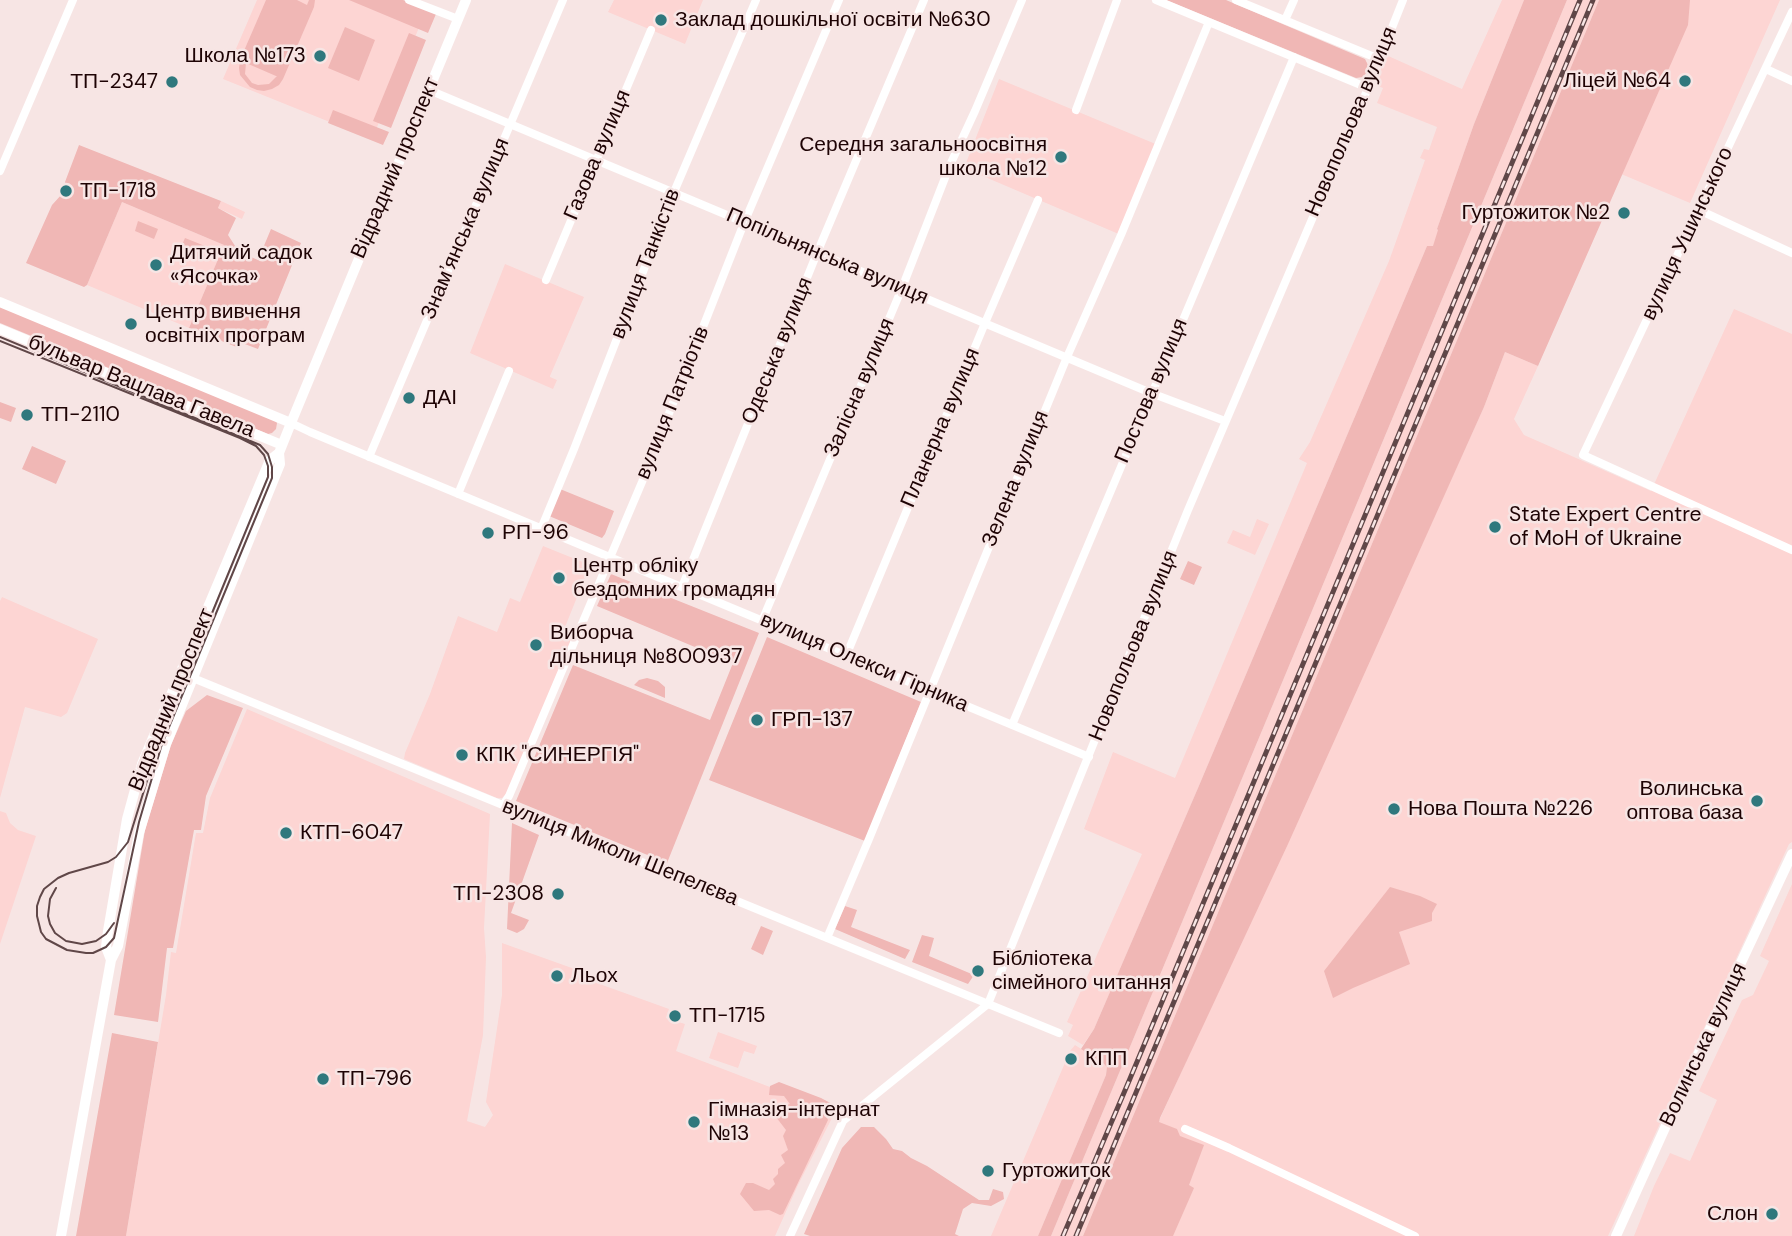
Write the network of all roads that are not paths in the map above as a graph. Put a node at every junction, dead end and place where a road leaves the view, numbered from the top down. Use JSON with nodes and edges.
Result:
{"nodes":[{"id":1,"x":73,"y":0,"type":"edge"},
{"id":2,"x":409,"y":0,"type":"edge"},
{"id":3,"x":466,"y":0,"type":"edge"},
{"id":4,"x":563,"y":0,"type":"edge"},
{"id":5,"x":756,"y":0,"type":"edge"},
{"id":6,"x":839,"y":0,"type":"edge"},
{"id":7,"x":924,"y":0,"type":"edge"},
{"id":8,"x":1022,"y":0,"type":"edge"},
{"id":9,"x":1117,"y":0,"type":"edge"},
{"id":10,"x":1156,"y":0,"type":"edge"},
{"id":11,"x":1236,"y":0,"type":"edge"},
{"id":12,"x":1294,"y":0,"type":"edge"},
{"id":13,"x":1404,"y":0,"type":"edge"},
{"id":14,"x":1792,"y":12,"type":"edge"},
{"id":15,"x":458,"y":19,"type":"junction"},
{"id":16,"x":1285,"y":20,"type":"junction"},
{"id":17,"x":1209,"y":22,"type":"junction"},
{"id":18,"x":651,"y":30,"type":"dead end"},
{"id":19,"x":1294,"y":57,"type":"junction"},
{"id":20,"x":1379,"y":59,"type":"junction"},
{"id":21,"x":1766,"y":68,"type":"junction"},
{"id":22,"x":1792,"y":81,"type":"edge"},
{"id":23,"x":1368,"y":88,"type":"junction"},
{"id":24,"x":429,"y":90,"type":"junction"},
{"id":25,"x":1076,"y":110,"type":"dead end"},
{"id":26,"x":510,"y":125,"type":"junction"},
{"id":27,"x":595,"y":160,"type":"junction"},
{"id":28,"x":0,"y":171,"type":"edge"},
{"id":29,"x":674,"y":192,"type":"junction"},
{"id":30,"x":1038,"y":200,"type":"dead end"},
{"id":31,"x":1699,"y":210,"type":"junction"},
{"id":32,"x":744,"y":223,"type":"junction"},
{"id":33,"x":817,"y":253,"type":"junction"},
{"id":34,"x":1792,"y":253,"type":"edge"},
{"id":35,"x":546,"y":280,"type":"dead end"},
{"id":36,"x":902,"y":288,"type":"junction"},
{"id":37,"x":0,"y":302,"type":"edge"},
{"id":38,"x":985,"y":323,"type":"junction"},
{"id":39,"x":0,"y":329,"type":"edge"},
{"id":40,"x":1067,"y":357,"type":"junction"},
{"id":41,"x":509,"y":371,"type":"dead end"},
{"id":42,"x":1151,"y":393,"type":"junction"},
{"id":43,"x":1225,"y":421,"type":"junction"},
{"id":44,"x":291,"y":423,"type":"junction"},
{"id":45,"x":281,"y":449,"type":"junction"},
{"id":46,"x":369,"y":457,"type":"junction"},
{"id":47,"x":458,"y":494,"type":"junction"},
{"id":48,"x":541,"y":529,"type":"junction"},
{"id":49,"x":1792,"y":550,"type":"edge"},
{"id":50,"x":611,"y":558,"type":"junction"},
{"id":51,"x":682,"y":587,"type":"junction"},
{"id":52,"x":762,"y":621,"type":"junction"},
{"id":53,"x":846,"y":656,"type":"junction"},
{"id":54,"x":181,"y":673,"type":"junction"},
{"id":55,"x":194,"y":678,"type":"junction"},
{"id":56,"x":929,"y":690,"type":"junction"},
{"id":57,"x":1012,"y":725,"type":"junction"},
{"id":58,"x":1089,"y":757,"type":"junction"},
{"id":59,"x":503,"y":805,"type":"junction"},
{"id":60,"x":1792,"y":854,"type":"edge"},
{"id":61,"x":827,"y":938,"type":"junction"},
{"id":62,"x":111,"y":960,"type":"junction"},
{"id":63,"x":988,"y":1004,"type":"junction"},
{"id":64,"x":1059,"y":1033,"type":"dead end"},
{"id":65,"x":1185,"y":1129,"type":"dead end"},
{"id":66,"x":61,"y":1236,"type":"edge"},
{"id":67,"x":790,"y":1236,"type":"edge"},
{"id":68,"x":1415,"y":1236,"type":"edge"},
{"id":69,"x":1616,"y":1236,"type":"edge"}],
"edges":[{"from":1,"to":28,"type":"street"},
{"from":2,"to":15,"type":"street"},
{"from":3,"to":15,"type":"main road","name":"Відрадний проспект"},
{"from":4,"to":26,"type":"street","name":"Знамʼянська вулиця"},
{"from":5,"to":29,"type":"street","name":"вулиця Танкістів"},
{"from":6,"to":32,"type":"street","name":"вулиця Патріотів"},
{"from":7,"to":33,"type":"street","name":"Одеська вулиця"},
{"from":8,"to":36,"type":"street","name":"Залісна вулиця"},
{"from":9,"to":25,"type":"street"},
{"from":10,"to":17,"type":"street"},
{"from":11,"to":16,"type":"street"},
{"from":12,"to":16,"type":"street"},
{"from":13,"to":20,"type":"street","name":"Новопольова вулиця"},
{"from":14,"to":21,"type":"street","name":"вулиця Ушинського"},
{"from":15,"to":24,"type":"main road","name":"Відрадний проспект"},
{"from":16,"to":20,"type":"street"},
{"from":17,"to":19,"type":"street"},
{"from":17,"to":40,"type":"street","name":"Зелена вулиця"},
{"from":18,"to":27,"type":"street","name":"Газова вулиця"},
{"from":19,"to":23,"type":"street"},
{"from":19,"to":42,"type":"street","name":"Постова вулиця"},
{"from":20,"to":23,"type":"street","name":"Новопольова вулиця"},
{"from":21,"to":22,"type":"street"},
{"from":21,"to":31,"type":"street","name":"вулиця Ушинського"},
{"from":23,"to":43,"type":"street","name":"Новопольова вулиця"},
{"from":24,"to":26,"type":"street","name":"Попільнянська вулиця"},
{"from":24,"to":44,"type":"main road","name":"Відрадний проспект"},
{"from":26,"to":27,"type":"street","name":"Попільнянська вулиця"},
{"from":26,"to":46,"type":"street","name":"Знамʼянська вулиця"},
{"from":27,"to":29,"type":"street","name":"Попільнянська вулиця"},
{"from":27,"to":35,"type":"street","name":"Газова вулиця"},
{"from":29,"to":32,"type":"street","name":"Попільнянська вулиця"},
{"from":29,"to":48,"type":"street","name":"вулиця Танкістів"},
{"from":30,"to":38,"type":"street","name":"Планерна вулиця"},
{"from":31,"to":34,"type":"street"},
{"from":31,"to":49,"type":"street","name":"вулиця Ушинського"},
{"from":32,"to":33,"type":"street","name":"Попільнянська вулиця"},
{"from":32,"to":50,"type":"street","name":"вулиця Патріотів"},
{"from":33,"to":36,"type":"street","name":"Попільнянська вулиця"},
{"from":33,"to":51,"type":"street","name":"Одеська вулиця"},
{"from":36,"to":38,"type":"street","name":"Попільнянська вулиця"},
{"from":36,"to":52,"type":"street","name":"Залісна вулиця"},
{"from":37,"to":44,"type":"main road","name":"бульвар Вацлава Гавела"},
{"from":38,"to":40,"type":"street","name":"Попільнянська вулиця"},
{"from":38,"to":53,"type":"street","name":"Планерна вулиця"},
{"from":39,"to":45,"type":"main road","name":"бульвар Вацлава Гавела"},
{"from":40,"to":42,"type":"street","name":"Попільнянська вулиця"},
{"from":40,"to":56,"type":"street","name":"Зелена вулиця"},
{"from":41,"to":47,"type":"street"},
{"from":42,"to":43,"type":"street","name":"Попільнянська вулиця"},
{"from":42,"to":57,"type":"street","name":"Постова вулиця"},
{"from":43,"to":58,"type":"street","name":"Новопольова вулиця"},
{"from":44,"to":45,"type":"main road","name":"Відрадний проспект"},
{"from":44,"to":46,"type":"street","name":"вулиця Олекси Гірника"},
{"from":45,"to":54,"type":"main road","name":"Відрадний проспект"},
{"from":45,"to":55,"type":"main road","name":"Відрадний проспект"},
{"from":46,"to":47,"type":"street","name":"вулиця Олекси Гірника"},
{"from":47,"to":48,"type":"street","name":"вулиця Олекси Гірника"},
{"from":48,"to":50,"type":"street","name":"вулиця Олекси Гірника"},
{"from":50,"to":51,"type":"street","name":"вулиця Олекси Гірника"},
{"from":50,"to":59,"type":"street","name":"вулиця Патріотів"},
{"from":51,"to":52,"type":"street","name":"вулиця Олекси Гірника"},
{"from":52,"to":53,"type":"street","name":"вулиця Олекси Гірника"},
{"from":53,"to":56,"type":"street","name":"вулиця Олекси Гірника"},
{"from":54,"to":55,"type":"street","name":"вулиця Миколи Шепелєва"},
{"from":54,"to":62,"type":"main road","name":"Відрадний проспект"},
{"from":55,"to":59,"type":"street","name":"вулиця Миколи Шепелєва"},
{"from":55,"to":62,"type":"main road","name":"Відрадний проспект"},
{"from":56,"to":57,"type":"street","name":"вулиця Олекси Гірника"},
{"from":56,"to":61,"type":"street","name":"Зелена вулиця"},
{"from":57,"to":58,"type":"street","name":"вулиця Олекси Гірника"},
{"from":58,"to":63,"type":"street","name":"Новопольова вулиця"},
{"from":59,"to":61,"type":"street","name":"вулиця Миколи Шепелєва"},
{"from":60,"to":69,"type":"street","name":"Волинська вулиця"},
{"from":61,"to":63,"type":"street","name":"вулиця Миколи Шепелєва"},
{"from":62,"to":66,"type":"main road","name":"Відрадний проспект"},
{"from":63,"to":64,"type":"street","name":"вулиця Миколи Шепелєва"},
{"from":63,"to":67,"type":"street"},
{"from":65,"to":68,"type":"street"}]}
